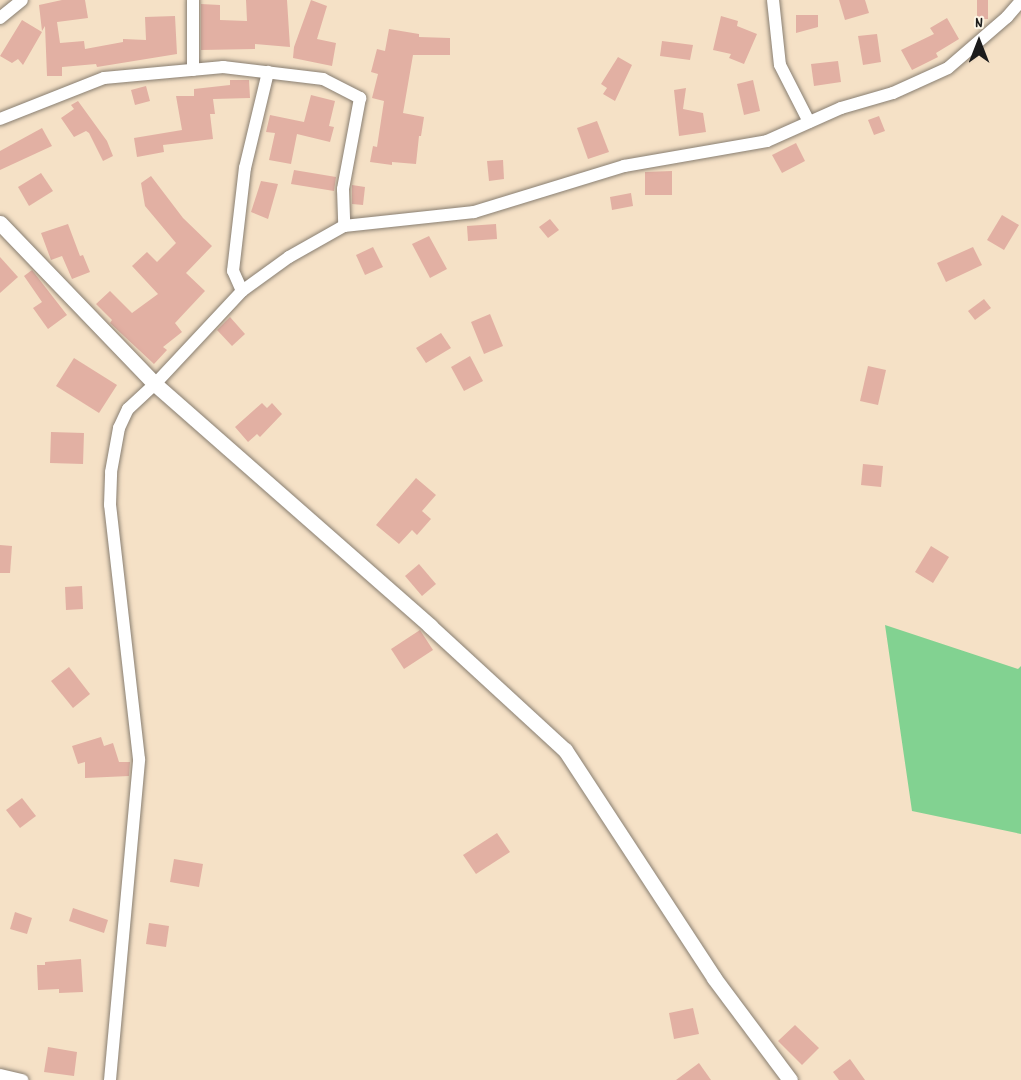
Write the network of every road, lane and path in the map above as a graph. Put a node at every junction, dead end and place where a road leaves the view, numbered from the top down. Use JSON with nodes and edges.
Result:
{"nodes":[{"id":1,"x":22,"y":0,"type":"edge"},
{"id":2,"x":194,"y":0,"type":"edge"},
{"id":3,"x":773,"y":0,"type":"edge"},
{"id":4,"x":1021,"y":0,"type":"edge"},
{"id":5,"x":0,"y":18,"type":"edge"},
{"id":6,"x":193,"y":70,"type":"junction"},
{"id":7,"x":268,"y":72,"type":"junction"},
{"id":8,"x":0,"y":119,"type":"edge"},
{"id":9,"x":809,"y":122,"type":"junction"},
{"id":10,"x":0,"y":223,"type":"edge"},
{"id":11,"x":344,"y":226,"type":"junction"},
{"id":12,"x":242,"y":291,"type":"junction"},
{"id":13,"x":155,"y":384,"type":"junction"},
{"id":14,"x":0,"y":1075,"type":"edge"},
{"id":15,"x":22,"y":1080,"type":"edge"},
{"id":16,"x":110,"y":1080,"type":"edge"},
{"id":17,"x":790,"y":1080,"type":"edge"}],
"edges":[{"from":1,"to":5,"type":"street"},
{"from":2,"to":6,"type":"street"},
{"from":3,"to":9,"type":"street"},
{"from":4,"to":9,"type":"street"},
{"from":6,"to":7,"type":"street"},
{"from":6,"to":8,"type":"street"},
{"from":7,"to":11,"type":"street"},
{"from":7,"to":12,"type":"street"},
{"from":9,"to":11,"type":"street"},
{"from":10,"to":13,"type":"street"},
{"from":11,"to":12,"type":"street"},
{"from":12,"to":13,"type":"street"},
{"from":13,"to":16,"type":"street"},
{"from":13,"to":17,"type":"street"},
{"from":14,"to":15,"type":"street"}]}
